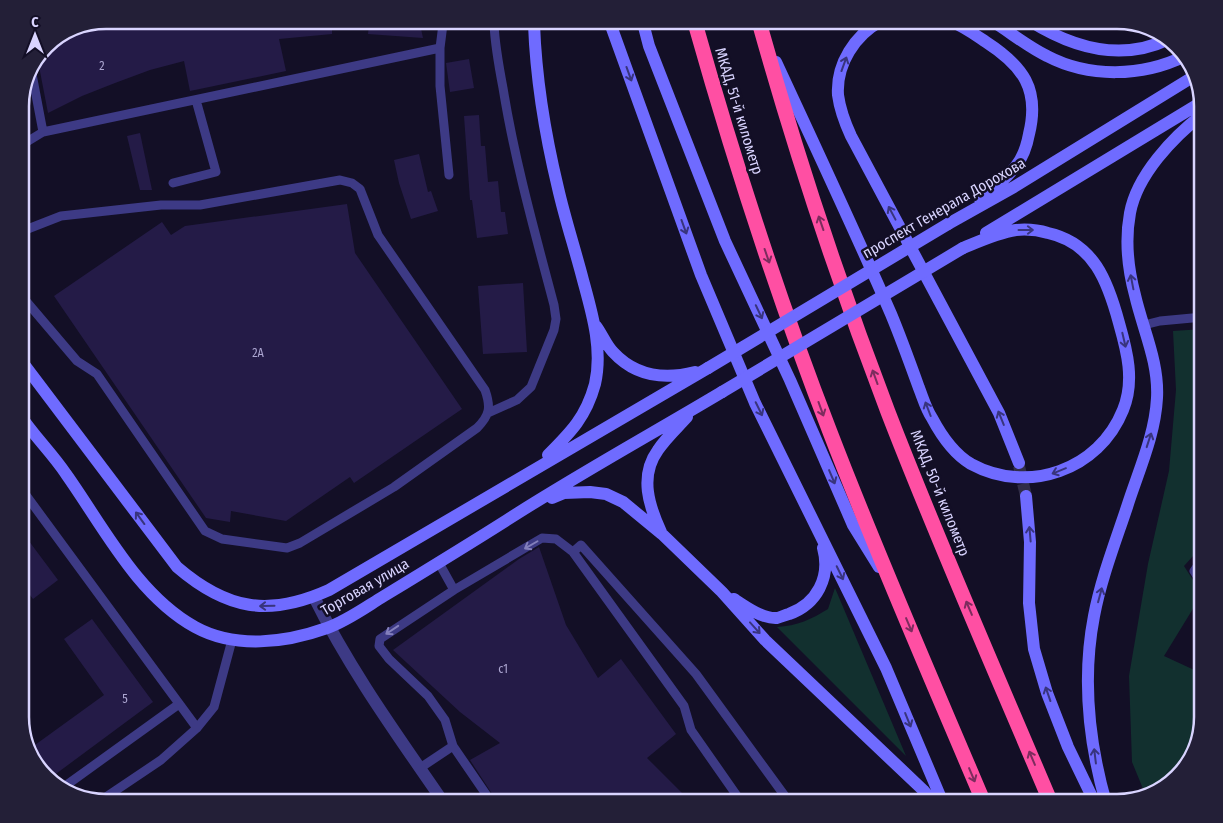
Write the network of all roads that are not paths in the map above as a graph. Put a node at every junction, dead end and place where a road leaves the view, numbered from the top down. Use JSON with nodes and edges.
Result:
{"nodes":[{"id":1,"x":442,"y":29,"type":"edge"},
{"id":2,"x":494,"y":29,"type":"edge"},
{"id":3,"x":534,"y":29,"type":"edge"},
{"id":4,"x":612,"y":29,"type":"edge"},
{"id":5,"x":645,"y":29,"type":"edge"},
{"id":6,"x":697,"y":29,"type":"edge"},
{"id":7,"x":761,"y":29,"type":"edge"},
{"id":8,"x":761,"y":29,"type":"edge"},
{"id":9,"x":868,"y":29,"type":"edge"},
{"id":10,"x":966,"y":29,"type":"edge"},
{"id":11,"x":1004,"y":29,"type":"edge"},
{"id":12,"x":1044,"y":29,"type":"edge"},
{"id":13,"x":1160,"y":42,"type":"edge"},
{"id":14,"x":440,"y":48,"type":"junction"},
{"id":15,"x":1178,"y":59,"type":"edge"},
{"id":16,"x":1189,"y":79,"type":"edge"},
{"id":17,"x":33,"y":80,"type":"edge"},
{"id":18,"x":196,"y":100,"type":"junction"},
{"id":19,"x":1194,"y":107,"type":"edge"},
{"id":20,"x":1194,"y":121,"type":"edge"},
{"id":21,"x":43,"y":132,"type":"junction"},
{"id":22,"x":29,"y":141,"type":"edge"},
{"id":23,"x":448,"y":175,"type":"dead end"},
{"id":24,"x":173,"y":183,"type":"dead end"},
{"id":25,"x":948,"y":224,"type":"junction"},
{"id":26,"x":29,"y":228,"type":"edge"},
{"id":27,"x":962,"y":248,"type":"junction"},
{"id":28,"x":29,"y":304,"type":"edge"},
{"id":29,"x":1194,"y":318,"type":"edge"},
{"id":30,"x":595,"y":324,"type":"junction"},
{"id":31,"x":1144,"y":326,"type":"junction"},
{"id":32,"x":708,"y":368,"type":"junction"},
{"id":33,"x":29,"y":370,"type":"edge"},
{"id":34,"x":694,"y":409,"type":"junction"},
{"id":35,"x":488,"y":413,"type":"junction"},
{"id":36,"x":29,"y":426,"type":"edge"},
{"id":37,"x":1019,"y":463,"type":"tunnel mouth"},
{"id":38,"x":535,"y":468,"type":"junction"},
{"id":39,"x":1026,"y":496,"type":"tunnel mouth"},
{"id":40,"x":29,"y":499,"type":"edge"},
{"id":41,"x":526,"y":507,"type":"junction"},
{"id":42,"x":818,"y":529,"type":"junction"},
{"id":43,"x":662,"y":534,"type":"junction"},
{"id":44,"x":573,"y":552,"type":"junction"},
{"id":45,"x":438,"y":563,"type":"junction"},
{"id":46,"x":454,"y":590,"type":"junction"},
{"id":47,"x":722,"y":592,"type":"junction"},
{"id":48,"x":314,"y":597,"type":"junction"},
{"id":49,"x":897,"y":597,"type":"junction"},
{"id":50,"x":329,"y":628,"type":"junction"},
{"id":51,"x":232,"y":640,"type":"junction"},
{"id":52,"x":179,"y":704,"type":"junction"},
{"id":53,"x":197,"y":728,"type":"junction"},
{"id":54,"x":453,"y":746,"type":"junction"},
{"id":55,"x":420,"y":768,"type":"junction"},
{"id":56,"x":69,"y":784,"type":"edge"},
{"id":57,"x":110,"y":794,"type":"edge"},
{"id":58,"x":438,"y":794,"type":"edge"},
{"id":59,"x":486,"y":794,"type":"edge"},
{"id":60,"x":736,"y":794,"type":"edge"},
{"id":61,"x":783,"y":794,"type":"edge"},
{"id":62,"x":926,"y":794,"type":"edge"},
{"id":63,"x":939,"y":794,"type":"edge"},
{"id":64,"x":980,"y":794,"type":"edge"},
{"id":65,"x":1047,"y":794,"type":"edge"},
{"id":66,"x":1090,"y":794,"type":"edge"},
{"id":67,"x":1103,"y":794,"type":"edge"}],
"edges":[{"from":1,"to":14,"type":"lane"},
{"from":2,"to":35,"type":"lane"},
{"from":3,"to":30,"type":"street"},
{"from":4,"to":42,"type":"street","one_way":true},
{"from":5,"to":49,"type":"street","one_way":true},
{"from":6,"to":49,"type":"highway","name":"МКАД, 51-й километр","one_way":true},
{"from":65,"to":7,"type":"highway","name":"МКАД, 50-й километр","one_way":true},
{"from":27,"to":8,"type":"street","one_way":true},
{"from":37,"to":9,"type":"street","one_way":true},
{"from":10,"to":25,"type":"street"},
{"from":11,"to":15,"type":"street"},
{"from":12,"to":13,"type":"street"},
{"from":14,"to":18,"type":"lane"},
{"from":14,"to":23,"type":"lane"},
{"from":16,"to":25,"type":"street","name":"проспект Генерала Дорохова"},
{"from":17,"to":21,"type":"lane"},
{"from":18,"to":21,"type":"lane"},
{"from":18,"to":24,"type":"lane"},
{"from":19,"to":27,"type":"street"},
{"from":31,"to":20,"type":"street","one_way":true},
{"from":21,"to":22,"type":"lane"},
{"from":25,"to":32,"type":"street","name":"проспект Генерала Дорохова","bridge":true},
{"from":26,"to":35,"type":"lane"},
{"from":27,"to":34,"type":"street","name":"Торговая улица","bridge":true},
{"from":28,"to":35,"type":"lane"},
{"from":29,"to":31,"type":"lane"},
{"from":30,"to":32,"type":"street"},
{"from":30,"to":38,"type":"street"},
{"from":67,"to":31,"type":"street","one_way":true},
{"from":32,"to":38,"type":"street","name":"Торговая улица"},
{"from":48,"to":33,"type":"street","name":"Торговая улица","one_way":true},
{"from":34,"to":41,"type":"street","name":"Торговая улица"},
{"from":34,"to":43,"type":"street"},
{"from":36,"to":51,"type":"street","name":"Торговая улица"},
{"from":38,"to":48,"type":"street","name":"Торговая улица"},
{"from":66,"to":39,"type":"street","one_way":true},
{"from":40,"to":52,"type":"lane"},
{"from":41,"to":43,"type":"street"},
{"from":41,"to":45,"type":"street","name":"Торговая улица"},
{"from":42,"to":47,"type":"street"},
{"from":42,"to":63,"type":"street","one_way":true},
{"from":43,"to":47,"type":"street"},
{"from":44,"to":46,"type":"lane","one_way":true},
{"from":44,"to":60,"type":"lane"},
{"from":44,"to":61,"type":"lane"},
{"from":45,"to":46,"type":"lane"},
{"from":45,"to":50,"type":"street","name":"Торговая улица"},
{"from":46,"to":54,"type":"lane","one_way":true},
{"from":47,"to":62,"type":"street","one_way":true},
{"from":48,"to":50,"type":"street"},
{"from":49,"to":64,"type":"highway","one_way":true},
{"from":50,"to":51,"type":"street","name":"Торговая улица"},
{"from":50,"to":55,"type":"street"},
{"from":51,"to":53,"type":"lane"},
{"from":52,"to":53,"type":"lane"},
{"from":52,"to":56,"type":"lane"},
{"from":53,"to":57,"type":"lane"},
{"from":54,"to":55,"type":"lane"},
{"from":54,"to":59,"type":"lane"},
{"from":55,"to":58,"type":"street"}]}
